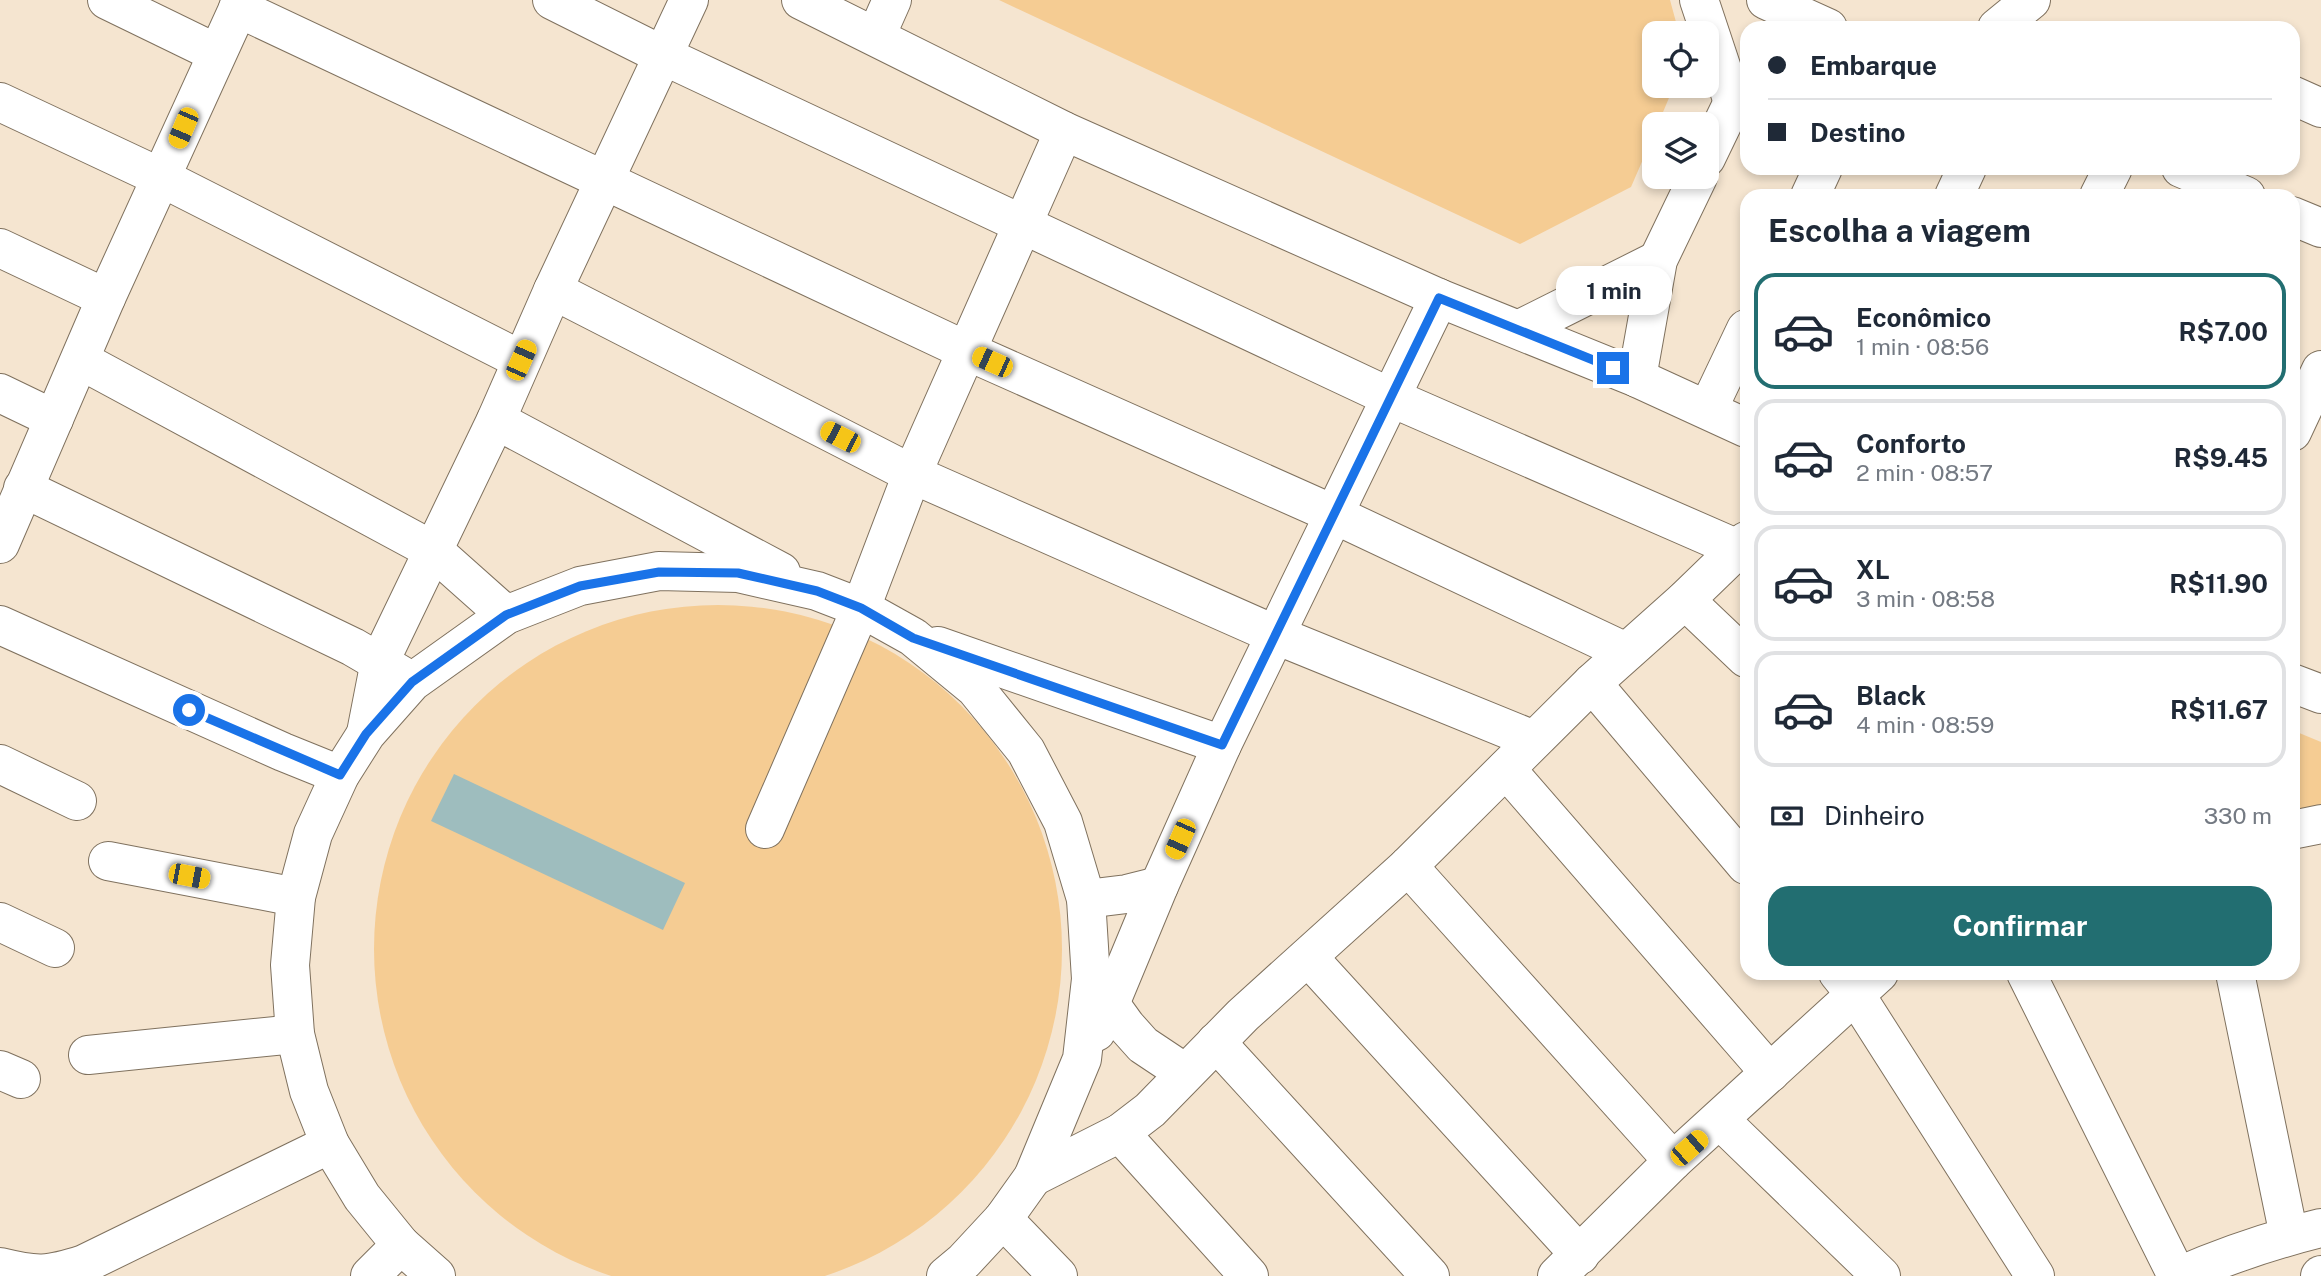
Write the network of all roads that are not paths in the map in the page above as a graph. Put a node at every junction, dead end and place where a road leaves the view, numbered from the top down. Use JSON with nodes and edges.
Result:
{"nodes":[{"id":1,"x":107,"y":0,"type":"edge"},
{"id":2,"x":552,"y":0,"type":"edge"},
{"id":3,"x":689,"y":0,"type":"edge"},
{"id":4,"x":801,"y":0,"type":"edge"},
{"id":5,"x":892,"y":0,"type":"edge"},
{"id":6,"x":1699,"y":0,"type":"edge"},
{"id":7,"x":1766,"y":0,"type":"edge"},
{"id":8,"x":240,"y":4,"type":"edge"},
{"id":9,"x":1809,"y":21,"type":"edge"},
{"id":10,"x":876,"y":36,"type":"junction"},
{"id":11,"x":216,"y":53,"type":"junction"},
{"id":12,"x":662,"y":55,"type":"junction"},
{"id":13,"x":1740,"y":96,"type":"edge"},
{"id":14,"x":2300,"y":99,"type":"edge"},
{"id":15,"x":0,"y":102,"type":"edge"},
{"id":16,"x":2321,"y":108,"type":"edge"},
{"id":17,"x":1064,"y":131,"type":"junction"},
{"id":18,"x":1719,"y":134,"type":"edge"},
{"id":19,"x":2197,"y":175,"type":"edge"},
{"id":20,"x":162,"y":178,"type":"junction"},
{"id":21,"x":605,"y":181,"type":"junction"},
{"id":22,"x":1692,"y":189,"type":"edge"},
{"id":23,"x":2230,"y":189,"type":"edge"},
{"id":24,"x":2300,"y":219,"type":"edge"},
{"id":25,"x":1022,"y":224,"type":"junction"},
{"id":26,"x":2321,"y":228,"type":"edge"},
{"id":27,"x":0,"y":248,"type":"edge"},
{"id":28,"x":1658,"y":260,"type":"junction"},
{"id":29,"x":553,"y":290,"type":"junction"},
{"id":30,"x":106,"y":298,"type":"junction"},
{"id":31,"x":1439,"y":298,"type":"junction"},
{"id":32,"x":1520,"y":329,"type":"junction"},
{"id":33,"x":1740,"y":342,"type":"edge"},
{"id":34,"x":967,"y":351,"type":"junction"},
{"id":35,"x":80,"y":360,"type":"junction"},
{"id":36,"x":521,"y":360,"type":"junction"},
{"id":37,"x":2321,"y":370,"type":"edge"},
{"id":38,"x":1637,"y":378,"type":"junction"},
{"id":39,"x":0,"y":393,"type":"edge"},
{"id":40,"x":1392,"y":398,"type":"junction"},
{"id":41,"x":1708,"y":409,"type":"junction"},
{"id":42,"x":2300,"y":415,"type":"edge"},
{"id":43,"x":54,"y":419,"type":"junction"},
{"id":44,"x":496,"y":420,"type":"junction"},
{"id":45,"x":1740,"y":425,"type":"edge"},
{"id":46,"x":912,"y":474,"type":"junction"},
{"id":47,"x":23,"y":488,"type":"junction"},
{"id":48,"x":1333,"y":513,"type":"junction"},
{"id":49,"x":1,"y":537,"type":"edge"},
{"id":50,"x":1740,"y":544,"type":"edge"},
{"id":51,"x":1740,"y":547,"type":"edge"},
{"id":52,"x":434,"y":551,"type":"junction"},
{"id":53,"x":817,"y":591,"type":"junction"},
{"id":54,"x":1685,"y":600,"type":"junction"},
{"id":55,"x":861,"y":608,"type":"junction"},
{"id":56,"x":506,"y":615,"type":"junction"},
{"id":57,"x":0,"y":625,"type":"edge"},
{"id":58,"x":1276,"y":635,"type":"junction"},
{"id":59,"x":913,"y":638,"type":"junction"},
{"id":60,"x":1740,"y":651,"type":"edge"},
{"id":61,"x":1626,"y":652,"type":"junction"},
{"id":62,"x":380,"y":662,"type":"junction"},
{"id":63,"x":412,"y":682,"type":"junction"},
{"id":64,"x":1592,"y":683,"type":"junction"},
{"id":65,"x":2300,"y":686,"type":"edge"},
{"id":66,"x":2321,"y":694,"type":"edge"},
{"id":67,"x":366,"y":734,"type":"junction"},
{"id":68,"x":1534,"y":740,"type":"junction"},
{"id":69,"x":1222,"y":745,"type":"junction"},
{"id":70,"x":0,"y":764,"type":"edge"},
{"id":71,"x":1506,"y":769,"type":"junction"},
{"id":72,"x":340,"y":775,"type":"junction"},
{"id":73,"x":77,"y":801,"type":"dead end"},
{"id":74,"x":2321,"y":824,"type":"edge"},
{"id":75,"x":2300,"y":828,"type":"edge"},
{"id":76,"x":765,"y":829,"type":"dead end"},
{"id":77,"x":1740,"y":858,"type":"edge"},
{"id":78,"x":108,"y":861,"type":"dead end"},
{"id":79,"x":1408,"y":866,"type":"junction"},
{"id":80,"x":1159,"y":886,"type":"junction"},
{"id":81,"x":296,"y":897,"type":"junction"},
{"id":82,"x":1086,"y":899,"type":"junction"},
{"id":83,"x":0,"y":922,"type":"edge"},
{"id":84,"x":55,"y":948,"type":"dead end"},
{"id":85,"x":1308,"y":957,"type":"junction"},
{"id":86,"x":1857,"y":980,"type":"edge"},
{"id":87,"x":2030,"y":980,"type":"edge"},
{"id":88,"x":2237,"y":980,"type":"edge"},
{"id":89,"x":1101,"y":991,"type":"junction"},
{"id":90,"x":295,"y":1034,"type":"junction"},
{"id":91,"x":1216,"y":1042,"type":"junction"},
{"id":92,"x":89,"y":1055,"type":"dead end"},
{"id":93,"x":1185,"y":1073,"type":"junction"},
{"id":94,"x":1770,"y":1073,"type":"junction"},
{"id":95,"x":1720,"y":1120,"type":"junction"},
{"id":96,"x":1120,"y":1132,"type":"junction"},
{"id":97,"x":330,"y":1144,"type":"junction"},
{"id":98,"x":1673,"y":1161,"type":"junction"},
{"id":99,"x":1033,"y":1177,"type":"junction"},
{"id":100,"x":1003,"y":1219,"type":"junction"},
{"id":101,"x":2305,"y":1232,"type":"edge"},
{"id":102,"x":401,"y":1245,"type":"junction"},
{"id":103,"x":0,"y":1267,"type":"edge"},
{"id":104,"x":1567,"y":1269,"type":"edge"},
{"id":105,"x":370,"y":1276,"type":"edge"},
{"id":106,"x":436,"y":1276,"type":"edge"},
{"id":107,"x":946,"y":1276,"type":"edge"},
{"id":108,"x":1058,"y":1276,"type":"edge"},
{"id":109,"x":1249,"y":1276,"type":"edge"},
{"id":110,"x":1430,"y":1276,"type":"edge"},
{"id":111,"x":1881,"y":1276,"type":"edge"},
{"id":112,"x":2035,"y":1276,"type":"edge"},
{"id":113,"x":2178,"y":1276,"type":"edge"}],
"edges":[{"from":1,"to":11,"type":"street"},
{"from":2,"to":12,"type":"street"},
{"from":3,"to":12,"type":"street"},
{"from":4,"to":10,"type":"street"},
{"from":5,"to":10,"type":"street"},
{"from":6,"to":13,"type":"street"},
{"from":7,"to":9,"type":"street"},
{"from":8,"to":11,"type":"street"},
{"from":8,"to":21,"type":"street"},
{"from":10,"to":17,"type":"street"},
{"from":11,"to":20,"type":"street"},
{"from":12,"to":21,"type":"street"},
{"from":12,"to":25,"type":"street"},
{"from":13,"to":18,"type":"street"},
{"from":14,"to":16,"type":"street"},
{"from":15,"to":20,"type":"street"},
{"from":17,"to":25,"type":"street"},
{"from":17,"to":31,"type":"street"},
{"from":19,"to":23,"type":"street"},
{"from":20,"to":30,"type":"street"},
{"from":20,"to":36,"type":"street"},
{"from":21,"to":29,"type":"street"},
{"from":21,"to":34,"type":"street"},
{"from":22,"to":28,"type":"street"},
{"from":24,"to":26,"type":"street"},
{"from":25,"to":34,"type":"street"},
{"from":25,"to":40,"type":"street"},
{"from":27,"to":30,"type":"street"},
{"from":28,"to":32,"type":"street"},
{"from":28,"to":38,"type":"street"},
{"from":29,"to":36,"type":"street"},
{"from":29,"to":46,"type":"street"},
{"from":30,"to":35,"type":"street"},
{"from":31,"to":32,"type":"street"},
{"from":31,"to":40,"type":"street"},
{"from":32,"to":38,"type":"street"},
{"from":33,"to":41,"type":"street"},
{"from":34,"to":46,"type":"street"},
{"from":34,"to":48,"type":"street"},
{"from":35,"to":43,"type":"street"},
{"from":35,"to":52,"type":"street"},
{"from":36,"to":44,"type":"street"},
{"from":37,"to":42,"type":"street"},
{"from":38,"to":41,"type":"street"},
{"from":39,"to":43,"type":"street"},
{"from":40,"to":48,"type":"street"},
{"from":40,"to":50,"type":"street"},
{"from":41,"to":45,"type":"street"},
{"from":43,"to":47,"type":"street"},
{"from":44,"to":52,"type":"street"},
{"from":44,"to":53,"type":"street"},
{"from":46,"to":55,"type":"street"},
{"from":46,"to":58,"type":"street"},
{"from":47,"to":49,"type":"street"},
{"from":47,"to":62,"type":"street"},
{"from":48,"to":58,"type":"street"},
{"from":48,"to":61,"type":"street"},
{"from":51,"to":54,"type":"street"},
{"from":52,"to":56,"type":"street"},
{"from":52,"to":62,"type":"street"},
{"from":53,"to":55,"type":"street"},
{"from":53,"to":56,"type":"street"},
{"from":54,"to":60,"type":"street"},
{"from":54,"to":61,"type":"street"},
{"from":55,"to":59,"type":"street"},
{"from":55,"to":76,"type":"street"},
{"from":56,"to":63,"type":"street"},
{"from":57,"to":72,"type":"street"},
{"from":58,"to":68,"type":"street"},
{"from":58,"to":69,"type":"street"},
{"from":59,"to":69,"type":"street"},
{"from":59,"to":82,"type":"street"},
{"from":61,"to":64,"type":"street"},
{"from":62,"to":63,"type":"street"},
{"from":62,"to":67,"type":"street"},
{"from":63,"to":67,"type":"street"},
{"from":64,"to":68,"type":"street"},
{"from":64,"to":77,"type":"street"},
{"from":65,"to":66,"type":"street"},
{"from":67,"to":72,"type":"street"},
{"from":68,"to":71,"type":"street"},
{"from":69,"to":80,"type":"street"},
{"from":70,"to":73,"type":"street"},
{"from":71,"to":79,"type":"street"},
{"from":71,"to":94,"type":"street"},
{"from":72,"to":81,"type":"street"},
{"from":74,"to":75,"type":"street"},
{"from":78,"to":81,"type":"street"},
{"from":79,"to":85,"type":"street"},
{"from":79,"to":98,"type":"street"},
{"from":80,"to":82,"type":"street"},
{"from":80,"to":89,"type":"street"},
{"from":81,"to":90,"type":"street"},
{"from":82,"to":89,"type":"street"},
{"from":83,"to":84,"type":"street"},
{"from":85,"to":91,"type":"street"},
{"from":85,"to":104,"type":"street"},
{"from":86,"to":94,"type":"street"},
{"from":86,"to":112,"type":"street"},
{"from":87,"to":113,"type":"street"},
{"from":88,"to":101,"type":"street"},
{"from":89,"to":93,"type":"street"},
{"from":89,"to":99,"type":"street"},
{"from":90,"to":92,"type":"street"},
{"from":90,"to":97,"type":"street"},
{"from":91,"to":93,"type":"street"},
{"from":91,"to":110,"type":"street"},
{"from":93,"to":96,"type":"street"},
{"from":94,"to":95,"type":"street"},
{"from":95,"to":98,"type":"street"},
{"from":95,"to":111,"type":"street"},
{"from":96,"to":99,"type":"street"},
{"from":96,"to":109,"type":"street"},
{"from":97,"to":102,"type":"street"},
{"from":97,"to":103,"type":"street"},
{"from":98,"to":104,"type":"street"},
{"from":99,"to":100,"type":"street"},
{"from":100,"to":107,"type":"street"},
{"from":100,"to":108,"type":"street"},
{"from":101,"to":113,"type":"street"},
{"from":102,"to":105,"type":"street"},
{"from":102,"to":106,"type":"street"}]}
